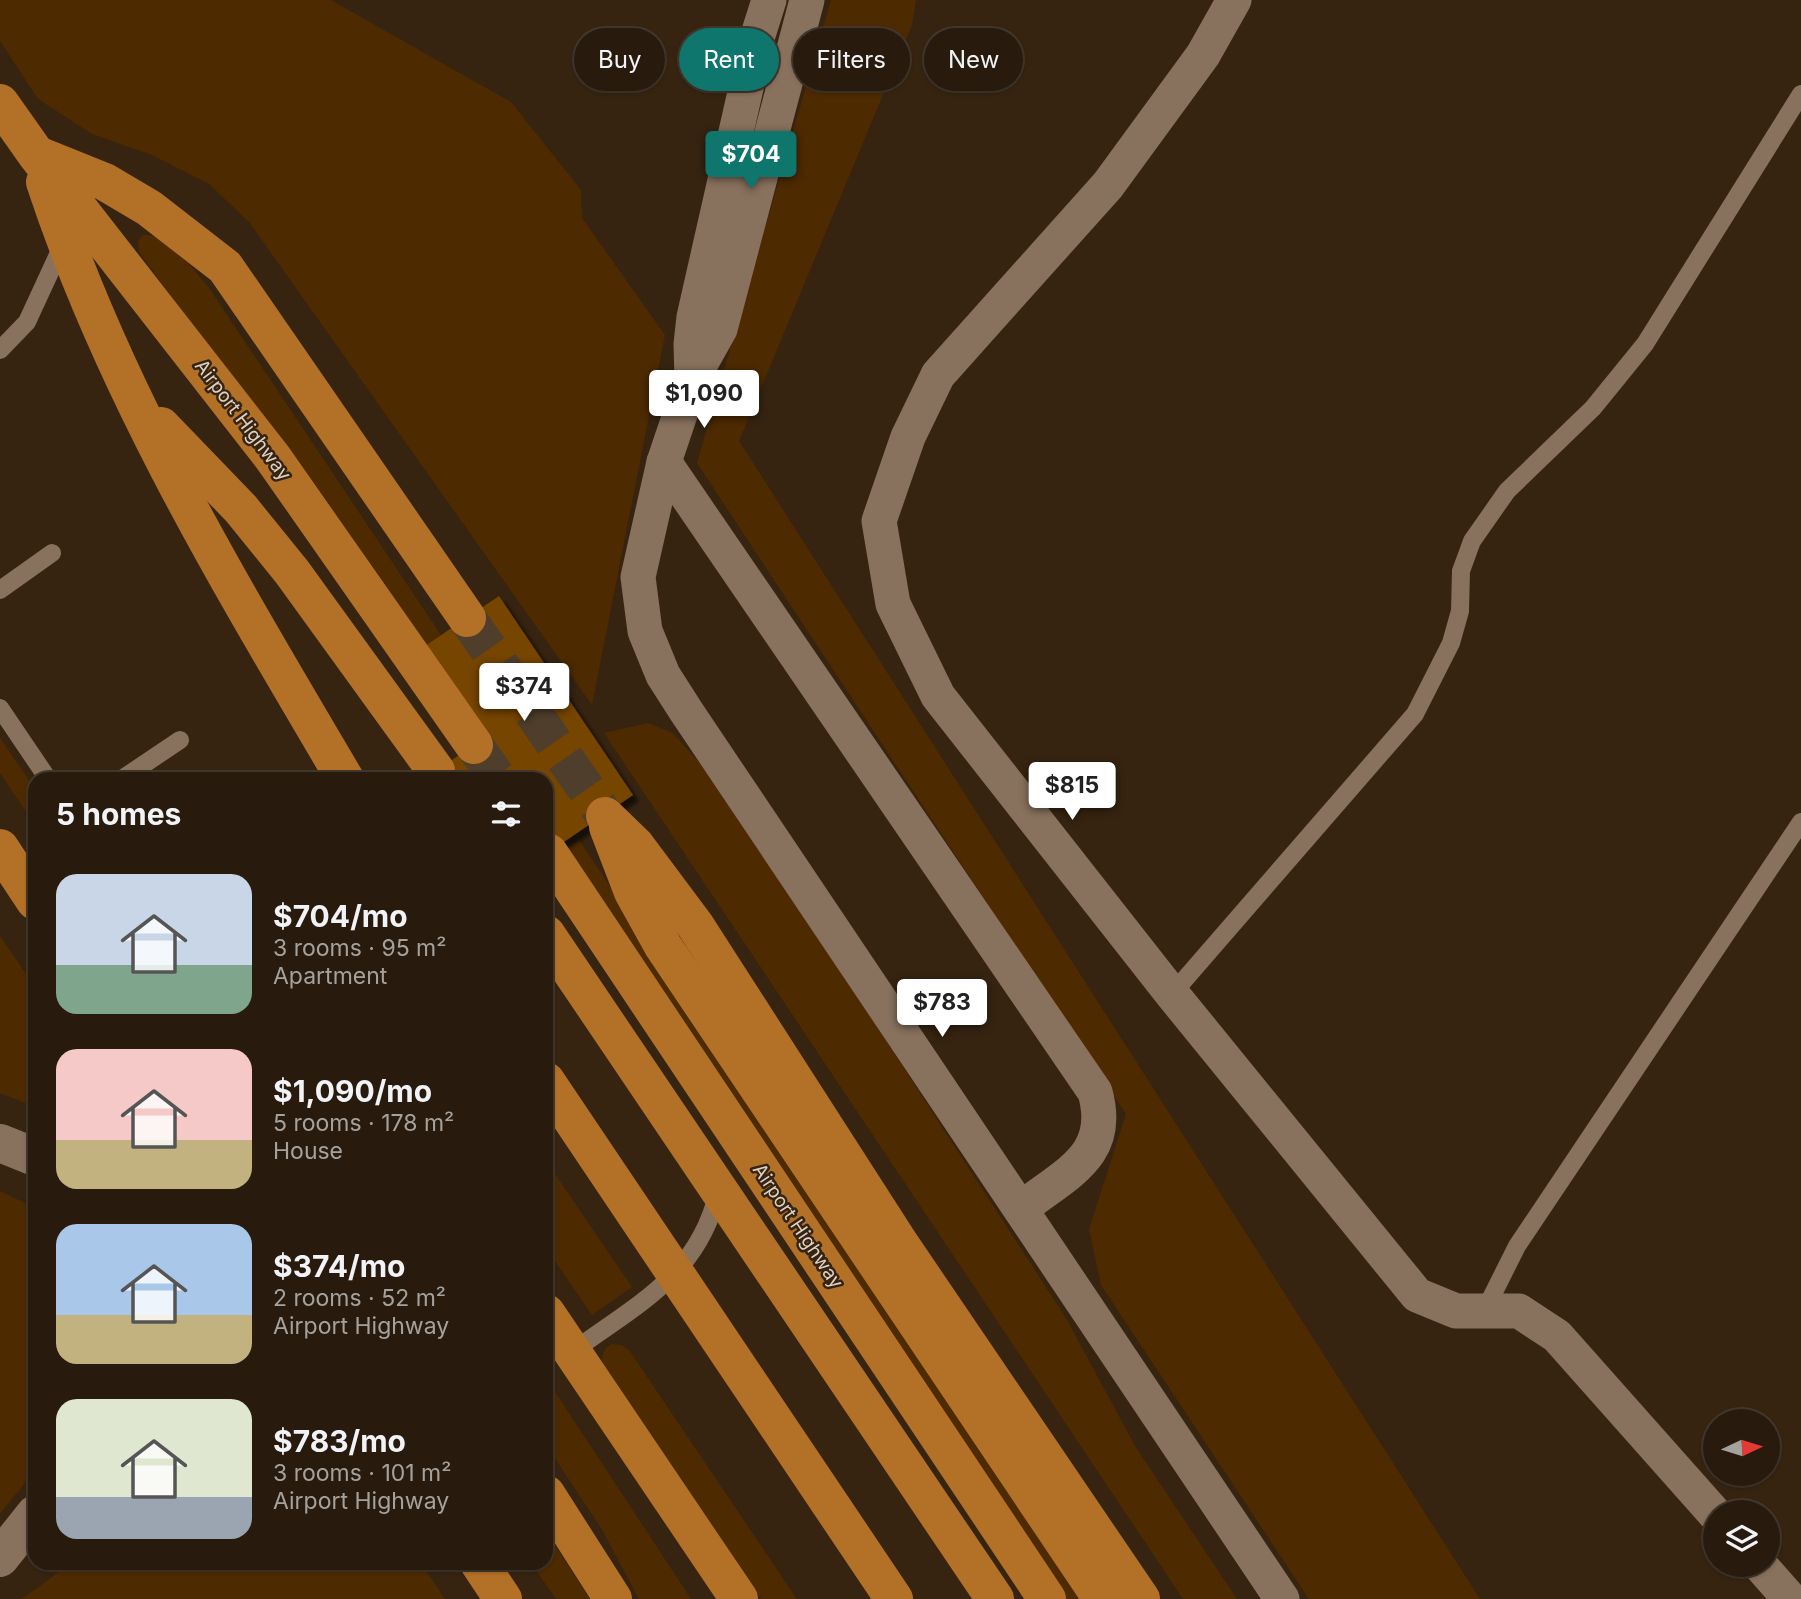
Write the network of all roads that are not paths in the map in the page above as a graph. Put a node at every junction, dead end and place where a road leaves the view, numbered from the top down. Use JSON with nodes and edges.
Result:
{"nodes":[{"id":1,"x":769,"y":0,"type":"edge"},
{"id":2,"x":807,"y":0,"type":"edge"},
{"id":3,"x":1234,"y":0,"type":"edge"},
{"id":4,"x":1801,"y":94,"type":"edge"},
{"id":5,"x":0,"y":103,"type":"edge"},
{"id":6,"x":36,"y":154,"type":"junction"},
{"id":7,"x":65,"y":241,"type":"junction"},
{"id":8,"x":0,"y":350,"type":"edge"},
{"id":9,"x":692,"y":379,"type":"junction"},
{"id":10,"x":133,"y":397,"type":"junction"},
{"id":11,"x":664,"y":462,"type":"junction"},
{"id":12,"x":52,"y":553,"type":"dead end"},
{"id":13,"x":0,"y":590,"type":"edge"},
{"id":14,"x":467,"y":618,"type":"tunnel mouth"},
{"id":15,"x":0,"y":708,"type":"edge"},
{"id":16,"x":180,"y":740,"type":"dead end"},
{"id":17,"x":474,"y":745,"type":"tunnel mouth"},
{"id":18,"x":436,"y":771,"type":"dead end"},
{"id":19,"x":43,"y":772,"type":"edge"},
{"id":20,"x":132,"y":772,"type":"edge"},
{"id":21,"x":341,"y":772,"type":"edge"},
{"id":22,"x":1801,"y":822,"type":"edge"},
{"id":23,"x":0,"y":848,"type":"edge"},
{"id":24,"x":553,"y":859,"type":"edge"},
{"id":25,"x":28,"y":890,"type":"edge"},
{"id":26,"x":553,"y":944,"type":"edge"},
{"id":27,"x":1172,"y":993,"type":"junction"},
{"id":28,"x":553,"y":1091,"type":"edge"},
{"id":29,"x":0,"y":1143,"type":"edge"},
{"id":30,"x":28,"y":1154,"type":"edge"},
{"id":31,"x":719,"y":1190,"type":"junction"},
{"id":32,"x":1022,"y":1208,"type":"junction"},
{"id":33,"x":676,"y":1275,"type":"junction"},
{"id":34,"x":1483,"y":1314,"type":"junction"},
{"id":35,"x":553,"y":1324,"type":"edge"},
{"id":36,"x":572,"y":1352,"type":"junction"},
{"id":37,"x":1703,"y":1500,"type":"edge"},
{"id":38,"x":553,"y":1505,"type":"edge"},
{"id":39,"x":28,"y":1523,"type":"edge"},
{"id":40,"x":0,"y":1558,"type":"edge"},
{"id":41,"x":484,"y":1570,"type":"edge"},
{"id":42,"x":1771,"y":1577,"type":"edge"},
{"id":43,"x":503,"y":1599,"type":"edge"},
{"id":44,"x":613,"y":1599,"type":"edge"},
{"id":45,"x":739,"y":1599,"type":"edge"},
{"id":46,"x":894,"y":1599,"type":"edge"},
{"id":47,"x":995,"y":1599,"type":"edge"},
{"id":48,"x":1047,"y":1599,"type":"edge"},
{"id":49,"x":1102,"y":1599,"type":"edge"},
{"id":50,"x":1142,"y":1599,"type":"edge"},
{"id":51,"x":1282,"y":1599,"type":"edge"},
{"id":52,"x":1790,"y":1599,"type":"edge"}],
"edges":[{"from":1,"to":9,"type":"street"},
{"from":2,"to":9,"type":"street"},
{"from":3,"to":27,"type":"street"},
{"from":4,"to":27,"type":"lane"},
{"from":5,"to":6,"type":"highway","name":"Airport Highway"},
{"from":6,"to":7,"type":"highway"},
{"from":6,"to":14,"type":"highway"},
{"from":6,"to":17,"type":"highway","name":"Airport Highway"},
{"from":7,"to":8,"type":"lane"},
{"from":7,"to":10,"type":"highway"},
{"from":9,"to":11,"type":"street"},
{"from":10,"to":18,"type":"highway"},
{"from":10,"to":21,"type":"highway"},
{"from":11,"to":32,"type":"street"},
{"from":11,"to":32,"type":"street"},
{"from":12,"to":13,"type":"lane"},
{"from":15,"to":19,"type":"lane"},
{"from":16,"to":20,"type":"lane"},
{"from":22,"to":34,"type":"lane"},
{"from":23,"to":25,"type":"highway"},
{"from":24,"to":48,"type":"highway","name":"Airport Highway"},
{"from":26,"to":31,"type":"highway"},
{"from":27,"to":34,"type":"street"},
{"from":28,"to":33,"type":"highway"},
{"from":29,"to":30,"type":"street"},
{"from":31,"to":33,"type":"lane"},
{"from":31,"to":47,"type":"highway"},
{"from":32,"to":51,"type":"street"},
{"from":33,"to":36,"type":"lane"},
{"from":33,"to":46,"type":"highway"},
{"from":34,"to":37,"type":"street"},
{"from":35,"to":36,"type":"highway"},
{"from":36,"to":45,"type":"highway"},
{"from":38,"to":44,"type":"highway"},
{"from":39,"to":40,"type":"street"},
{"from":41,"to":43,"type":"highway"},
{"from":42,"to":52,"type":"street"},
{"from":49,"to":50,"type":"highway"}]}
